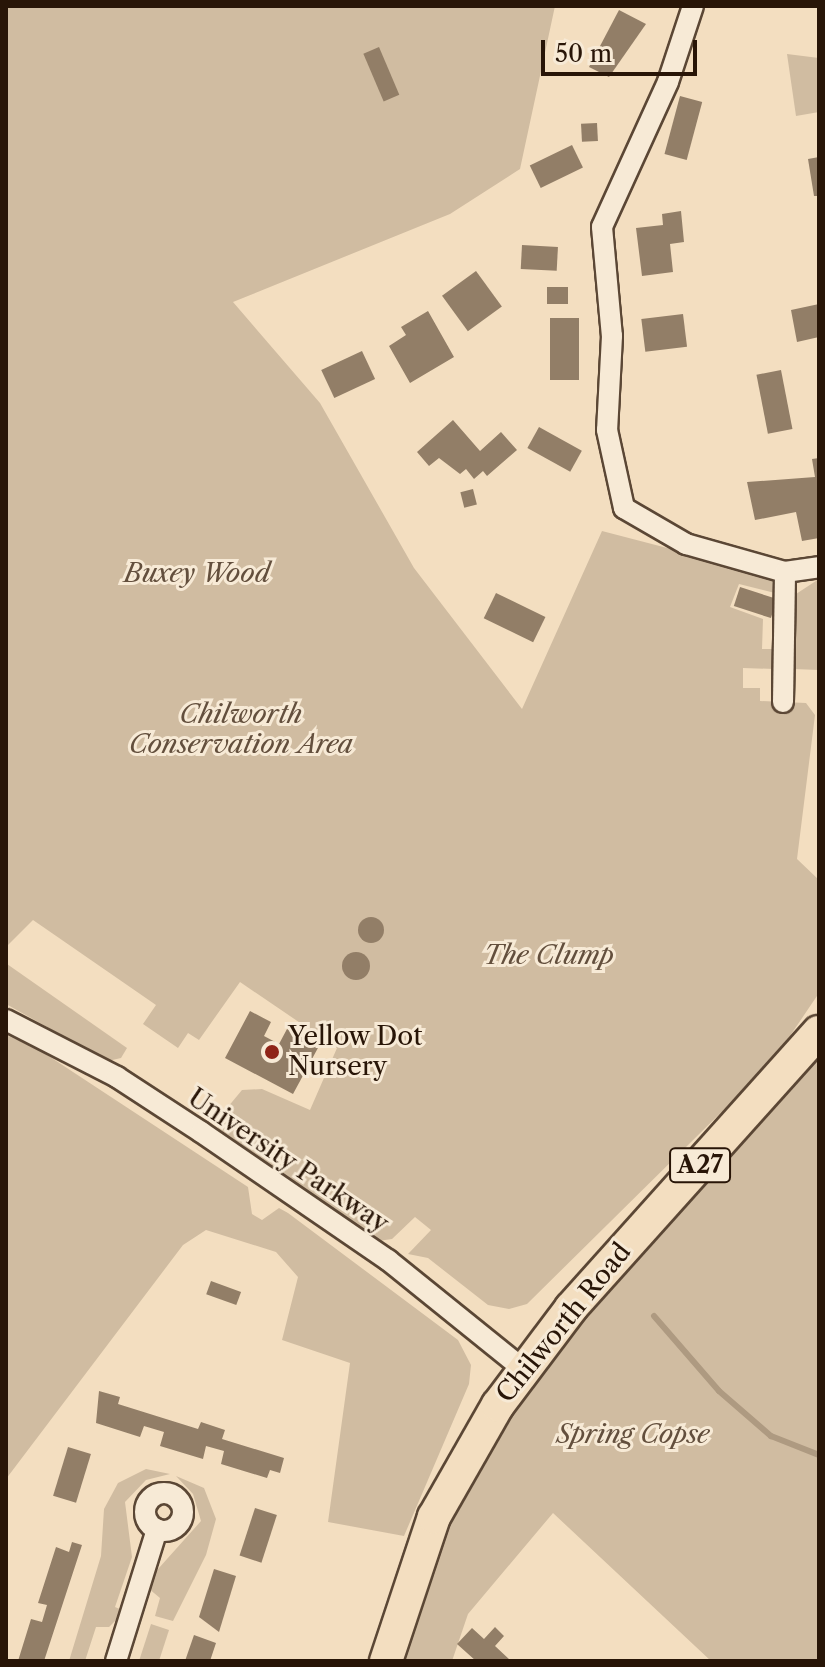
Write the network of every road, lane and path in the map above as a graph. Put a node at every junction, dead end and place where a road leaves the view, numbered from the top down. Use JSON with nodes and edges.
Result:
{"nodes":[{"id":1,"x":693,"y":6,"type":"edge"},
{"id":2,"x":819,"y":567,"type":"edge"},
{"id":3,"x":785,"y":572,"type":"junction"},
{"id":4,"x":783,"y":702,"type":"dead end"},
{"id":5,"x":6,"y":1020,"type":"edge"},
{"id":6,"x":819,"y":1032,"type":"edge"},
{"id":7,"x":523,"y":1369,"type":"junction"},
{"id":8,"x":157,"y":1529,"type":"dead end"},
{"id":9,"x":116,"y":1661,"type":"edge"},
{"id":10,"x":386,"y":1661,"type":"edge"}],
"edges":[{"from":1,"to":3,"type":"street"},
{"from":2,"to":3,"type":"street"},
{"from":3,"to":4,"type":"street"},
{"from":5,"to":7,"type":"street","name":"University Parkway"},
{"from":6,"to":7,"type":"main road","name":"Chilworth Road","number":"A27"},
{"from":7,"to":10,"type":"main road","name":"Chilworth Road","number":"A27"},
{"from":8,"to":9,"type":"street"}]}
